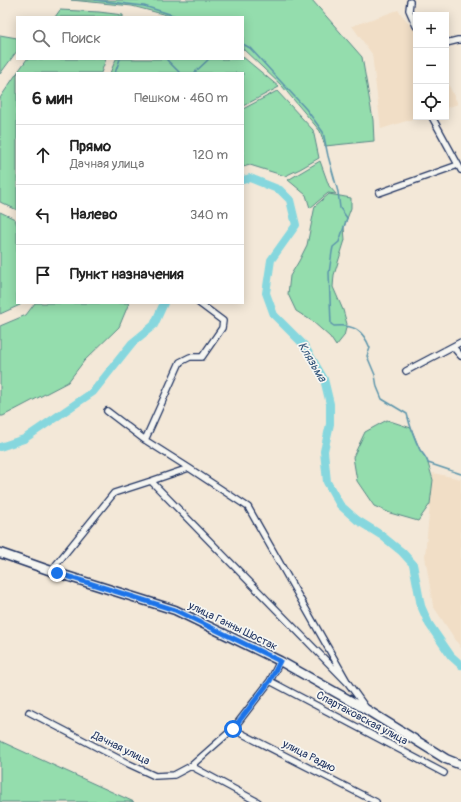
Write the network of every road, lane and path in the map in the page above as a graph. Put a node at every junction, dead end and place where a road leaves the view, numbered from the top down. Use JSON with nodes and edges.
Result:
{"nodes":[{"id":1,"x":410,"y":2,"type":"dead end"},
{"id":2,"x":413,"y":19,"type":"edge"},
{"id":3,"x":461,"y":40,"type":"edge"},
{"id":4,"x":449,"y":42,"type":"edge"},
{"id":5,"x":434,"y":120,"type":"edge"},
{"id":6,"x":460,"y":167,"type":"edge"},
{"id":7,"x":379,"y":193,"type":"dead end"},
{"id":8,"x":200,"y":304,"type":"edge"},
{"id":9,"x":461,"y":342,"type":"edge"},
{"id":10,"x":453,"y":347,"type":"junction"},
{"id":11,"x":461,"y":356,"type":"edge"},
{"id":12,"x":406,"y":371,"type":"dead end"},
{"id":13,"x":107,"y":411,"type":"dead end"},
{"id":14,"x":145,"y":440,"type":"junction"},
{"id":15,"x":189,"y":468,"type":"junction"},
{"id":16,"x":151,"y":481,"type":"junction"},
{"id":17,"x":0,"y":553,"type":"edge"},
{"id":18,"x":51,"y":571,"type":"junction"},
{"id":19,"x":280,"y":661,"type":"junction"},
{"id":20,"x":270,"y":681,"type":"junction"},
{"id":21,"x":348,"y":683,"type":"junction"},
{"id":22,"x":368,"y":710,"type":"junction"},
{"id":23,"x":28,"y":712,"type":"dead end"},
{"id":24,"x":233,"y":729,"type":"junction"},
{"id":25,"x":191,"y":766,"type":"junction"},
{"id":26,"x":461,"y":766,"type":"edge"},
{"id":27,"x":444,"y":773,"type":"dead end"},
{"id":28,"x":258,"y":802,"type":"edge"},
{"id":29,"x":376,"y":802,"type":"edge"}],
"edges":[{"from":1,"to":2,"type":"street"},
{"from":3,"to":4,"type":"street"},
{"from":5,"to":6,"type":"street"},
{"from":6,"to":7,"type":"street"},
{"from":8,"to":14,"type":"street"},
{"from":9,"to":10,"type":"street"},
{"from":10,"to":11,"type":"street"},
{"from":10,"to":12,"type":"street"},
{"from":13,"to":14,"type":"street"},
{"from":14,"to":15,"type":"street"},
{"from":15,"to":16,"type":"street"},
{"from":15,"to":21,"type":"street"},
{"from":16,"to":18,"type":"street"},
{"from":16,"to":21,"type":"street"},
{"from":17,"to":18,"type":"main road","name":"улица Ганны Шостак"},
{"from":18,"to":19,"type":"main road","name":"улица Ганны Шостак"},
{"from":19,"to":20,"type":"street","name":"Дачная улица"},
{"from":19,"to":22,"type":"main road","name":"улица Ганны Шостак"},
{"from":20,"to":24,"type":"street","name":"Дачная улица"},
{"from":20,"to":27,"type":"street","name":"Спартаковская улица"},
{"from":21,"to":22,"type":"street"},
{"from":22,"to":26,"type":"main road","name":"улица Ганны Шостак"},
{"from":23,"to":25,"type":"street","name":"Дачная улица"},
{"from":24,"to":25,"type":"street","name":"Дачная улица"},
{"from":24,"to":29,"type":"street","name":"улица Радио"},
{"from":25,"to":28,"type":"street"}]}
